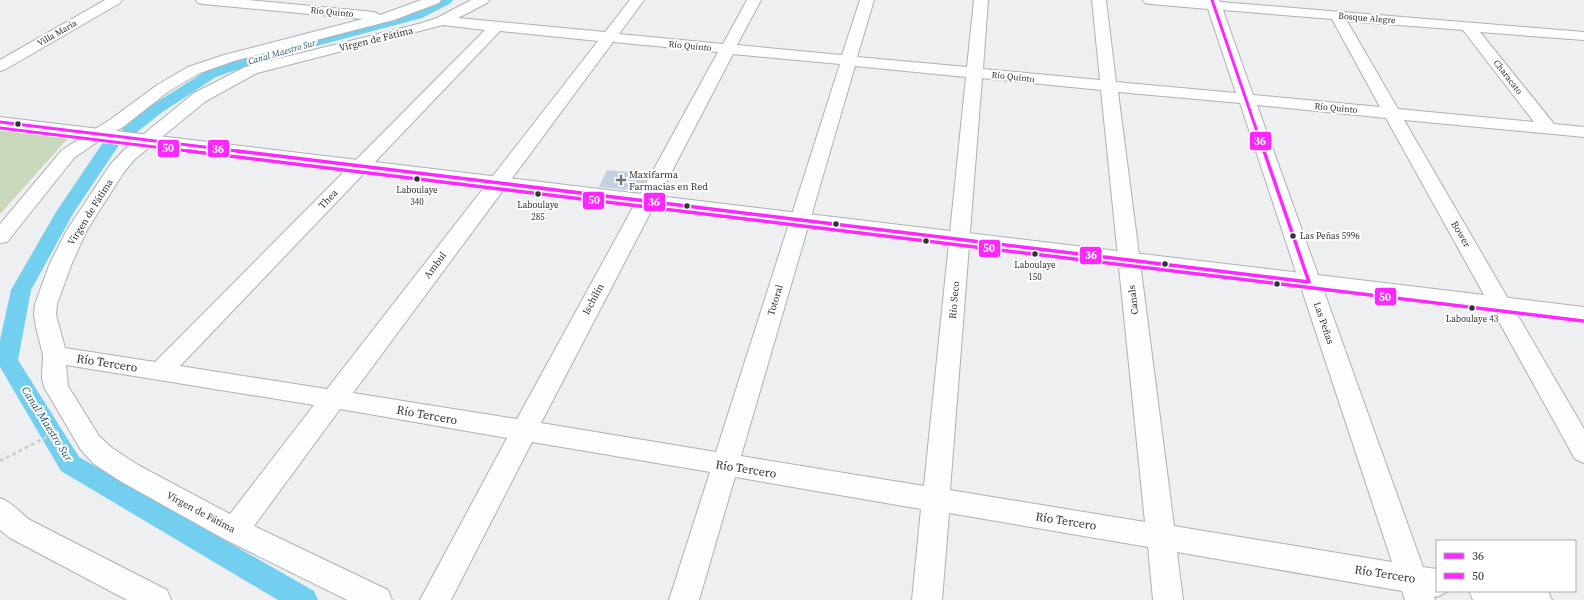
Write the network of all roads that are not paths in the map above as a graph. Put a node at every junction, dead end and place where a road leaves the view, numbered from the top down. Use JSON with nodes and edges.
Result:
{"nodes":[{"id":1,"x":115,"y":0,"type":"edge"},
{"id":2,"x":203,"y":0,"type":"edge"},
{"id":3,"x":434,"y":0,"type":"edge"},
{"id":4,"x":482,"y":0,"type":"edge"},
{"id":5,"x":637,"y":0,"type":"edge"},
{"id":6,"x":754,"y":0,"type":"edge"},
{"id":7,"x":867,"y":0,"type":"edge"},
{"id":8,"x":980,"y":0,"type":"edge"},
{"id":9,"x":1099,"y":0,"type":"edge"},
{"id":10,"x":1150,"y":0,"type":"edge"},
{"id":11,"x":1213,"y":3,"type":"edge"},
{"id":12,"x":1337,"y":16,"type":"junction"},
{"id":13,"x":389,"y":17,"type":"junction"},
{"id":14,"x":442,"y":21,"type":"junction"},
{"id":15,"x":1468,"y":27,"type":"junction"},
{"id":16,"x":496,"y":28,"type":"junction"},
{"id":17,"x":1584,"y":36,"type":"edge"},
{"id":18,"x":607,"y":38,"type":"junction"},
{"id":19,"x":727,"y":50,"type":"junction"},
{"id":20,"x":847,"y":61,"type":"junction"},
{"id":21,"x":0,"y":66,"type":"edge"},
{"id":22,"x":974,"y":74,"type":"junction"},
{"id":23,"x":1108,"y":87,"type":"junction"},
{"id":24,"x":1247,"y":100,"type":"junction"},
{"id":25,"x":1392,"y":114,"type":"junction"},
{"id":26,"x":0,"y":122,"type":"edge"},
{"id":27,"x":1548,"y":128,"type":"junction"},
{"id":28,"x":1584,"y":132,"type":"edge"},
{"id":29,"x":97,"y":134,"type":"junction"},
{"id":30,"x":146,"y":141,"type":"junction"},
{"id":31,"x":360,"y":166,"type":"junction"},
{"id":32,"x":498,"y":182,"type":"junction"},
{"id":33,"x":646,"y":200,"type":"junction"},
{"id":34,"x":800,"y":219,"type":"junction"},
{"id":35,"x":0,"y":237,"type":"edge"},
{"id":36,"x":959,"y":239,"type":"junction"},
{"id":37,"x":1128,"y":260,"type":"junction"},
{"id":38,"x":1309,"y":282,"type":"junction"},
{"id":39,"x":1502,"y":305,"type":"junction"},
{"id":40,"x":1584,"y":315,"type":"edge"},
{"id":41,"x":55,"y":355,"type":"junction"},
{"id":42,"x":161,"y":372,"type":"junction"},
{"id":43,"x":334,"y":399,"type":"junction"},
{"id":44,"x":523,"y":431,"type":"junction"},
{"id":45,"x":1584,"y":452,"type":"edge"},
{"id":46,"x":724,"y":465,"type":"junction"},
{"id":47,"x":935,"y":500,"type":"junction"},
{"id":48,"x":2,"y":518,"type":"edge"},
{"id":49,"x":234,"y":530,"type":"junction"},
{"id":50,"x":1160,"y":537,"type":"junction"},
{"id":51,"x":1423,"y":587,"type":"edge"},
{"id":52,"x":1490,"y":592,"type":"edge"},
{"id":53,"x":156,"y":600,"type":"edge"},
{"id":54,"x":377,"y":600,"type":"edge"},
{"id":55,"x":435,"y":600,"type":"edge"},
{"id":56,"x":684,"y":600,"type":"edge"},
{"id":57,"x":927,"y":600,"type":"edge"},
{"id":58,"x":1168,"y":600,"type":"edge"},
{"id":59,"x":1537,"y":600,"type":"edge"}],
"edges":[{"from":1,"to":21,"type":"street","name":"Villa María"},
{"from":2,"to":13,"type":"street","name":"Río Quinto"},
{"from":3,"to":13,"type":"street","name":"Virgen de Fátima"},
{"from":4,"to":14,"type":"street","name":"Virgen de Fátima"},
{"from":5,"to":18,"type":"street","name":"Ambul"},
{"from":6,"to":19,"type":"street","name":"Ischilín"},
{"from":7,"to":20,"type":"street","name":"Totoral"},
{"from":8,"to":22,"type":"street","name":"Río Seco"},
{"from":9,"to":23,"type":"street","name":"Canals"},
{"from":10,"to":11,"type":"street","name":"Bosque Alegre"},
{"from":11,"to":12,"type":"street","name":"Bosque Alegre"},
{"from":11,"to":24,"type":"street","name":"Las Peñas"},
{"from":12,"to":15,"type":"street","name":"Bosque Alegre"},
{"from":12,"to":25,"type":"street","name":"Bower"},
{"from":13,"to":29,"type":"street","name":"Virgen de Fátima"},
{"from":14,"to":16,"type":"street","name":"Río Quinto"},
{"from":14,"to":30,"type":"street","name":"Virgen de Fátima"},
{"from":15,"to":17,"type":"street","name":"Bosque Alegre"},
{"from":15,"to":27,"type":"street","name":"Characato"},
{"from":16,"to":18,"type":"street","name":"Río Quinto"},
{"from":16,"to":31,"type":"street","name":"Thea"},
{"from":18,"to":19,"type":"street","name":"Río Quinto"},
{"from":18,"to":32,"type":"street","name":"Ambul"},
{"from":19,"to":20,"type":"street","name":"Río Quinto"},
{"from":19,"to":33,"type":"street","name":"Ischilín"},
{"from":20,"to":22,"type":"street","name":"Río Quinto"},
{"from":20,"to":34,"type":"street","name":"Totoral"},
{"from":22,"to":23,"type":"street","name":"Río Quinto"},
{"from":22,"to":36,"type":"street","name":"Río Seco"},
{"from":23,"to":24,"type":"street","name":"Río Quinto"},
{"from":23,"to":37,"type":"street","name":"Canals"},
{"from":24,"to":25,"type":"street","name":"Río Quinto"},
{"from":24,"to":38,"type":"street","name":"Las Peñas"},
{"from":25,"to":27,"type":"street","name":"Río Quinto"},
{"from":25,"to":39,"type":"street","name":"Bower"},
{"from":26,"to":29,"type":"street"},
{"from":27,"to":28,"type":"street","name":"Río Quinto"},
{"from":29,"to":30,"type":"street"},
{"from":29,"to":35,"type":"street","name":"Virgen de Fátima"},
{"from":30,"to":31,"type":"street"},
{"from":30,"to":41,"type":"street","name":"Virgen de Fátima"},
{"from":31,"to":32,"type":"street"},
{"from":31,"to":42,"type":"street","name":"Thea"},
{"from":32,"to":33,"type":"street"},
{"from":32,"to":43,"type":"street","name":"Ambul"},
{"from":33,"to":34,"type":"street"},
{"from":33,"to":44,"type":"street","name":"Ischilín"},
{"from":34,"to":36,"type":"street"},
{"from":34,"to":46,"type":"street","name":"Totoral"},
{"from":36,"to":37,"type":"street"},
{"from":36,"to":47,"type":"street","name":"Río Seco"},
{"from":37,"to":38,"type":"street"},
{"from":37,"to":50,"type":"street","name":"Canals"},
{"from":38,"to":39,"type":"street"},
{"from":38,"to":51,"type":"street","name":"Las Peñas"},
{"from":39,"to":40,"type":"street"},
{"from":39,"to":45,"type":"street","name":"Bower"},
{"from":41,"to":42,"type":"street","name":"Río Tercero"},
{"from":41,"to":49,"type":"street","name":"Virgen de Fátima"},
{"from":42,"to":43,"type":"street","name":"Río Tercero"},
{"from":43,"to":44,"type":"street","name":"Río Tercero"},
{"from":43,"to":49,"type":"street","name":"Ambul"},
{"from":44,"to":46,"type":"street","name":"Río Tercero"},
{"from":44,"to":55,"type":"street","name":"Ischilín"},
{"from":46,"to":47,"type":"street","name":"Río Tercero"},
{"from":46,"to":56,"type":"street","name":"Totoral"},
{"from":47,"to":50,"type":"street","name":"Río Tercero"},
{"from":47,"to":57,"type":"street","name":"Río Seco"},
{"from":48,"to":53,"type":"street"},
{"from":49,"to":54,"type":"street","name":"Virgen de Fátima"},
{"from":50,"to":51,"type":"street","name":"Río Tercero"},
{"from":50,"to":58,"type":"street","name":"Canals"},
{"from":52,"to":59,"type":"street"}]}
